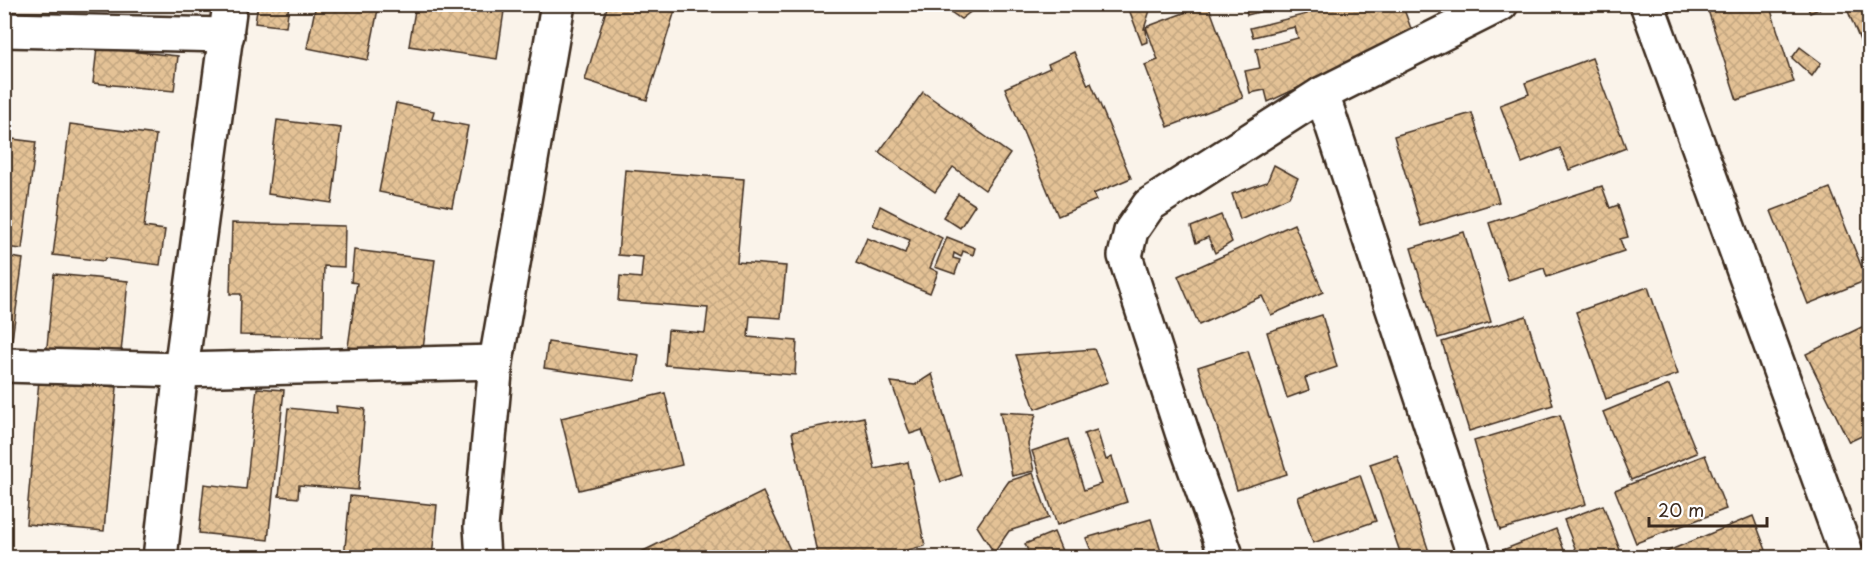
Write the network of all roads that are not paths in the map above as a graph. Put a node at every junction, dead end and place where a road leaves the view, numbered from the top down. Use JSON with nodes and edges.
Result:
{"nodes":[{"id":1,"x":558,"y":4,"type":"edge"},
{"id":2,"x":1501,"y":4,"type":"edge"},
{"id":3,"x":1647,"y":4,"type":"edge"},
{"id":4,"x":228,"y":20,"type":"edge"},
{"id":5,"x":4,"y":30,"type":"edge"},
{"id":6,"x":1322,"y":94,"type":"junction"},
{"id":7,"x":496,"y":362,"type":"junction"},
{"id":8,"x":4,"y":364,"type":"edge"},
{"id":9,"x":181,"y":370,"type":"junction"},
{"id":10,"x":160,"y":558,"type":"edge"},
{"id":11,"x":483,"y":558,"type":"edge"},
{"id":12,"x":1227,"y":558,"type":"edge"},
{"id":13,"x":1475,"y":558,"type":"edge"},
{"id":14,"x":1848,"y":558,"type":"edge"}],
"edges":[{"from":1,"to":7,"type":"street"},
{"from":2,"to":6,"type":"street"},
{"from":3,"to":14,"type":"street"},
{"from":4,"to":5,"type":"street"},
{"from":4,"to":9,"type":"street"},
{"from":6,"to":12,"type":"street"},
{"from":6,"to":13,"type":"street"},
{"from":7,"to":9,"type":"street"},
{"from":7,"to":11,"type":"street"},
{"from":8,"to":9,"type":"street"},
{"from":9,"to":10,"type":"street"}]}
